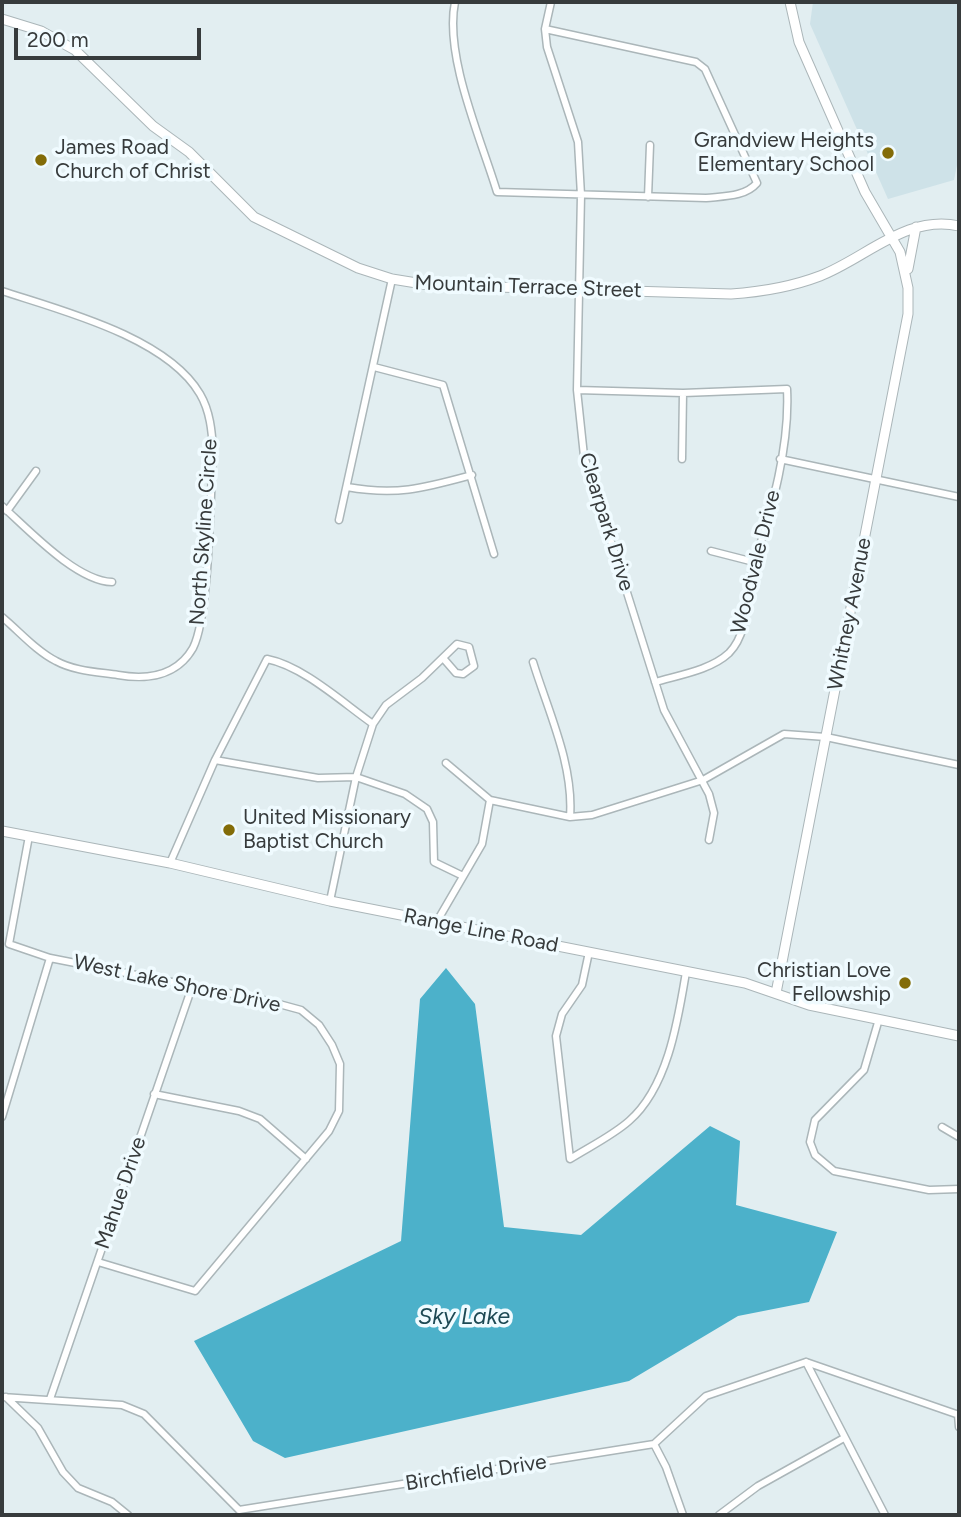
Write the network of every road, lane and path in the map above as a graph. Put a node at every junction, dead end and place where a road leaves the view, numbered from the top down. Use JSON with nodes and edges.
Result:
{"nodes":[{"id":1,"x":455,"y":2,"type":"edge"},
{"id":2,"x":551,"y":2,"type":"edge"},
{"id":3,"x":790,"y":2,"type":"edge"},
{"id":4,"x":2,"y":19,"type":"edge"},
{"id":5,"x":545,"y":29,"type":"junction"},
{"id":6,"x":650,"y":145,"type":"dead end"},
{"id":7,"x":581,"y":195,"type":"junction"},
{"id":8,"x":648,"y":197,"type":"junction"},
{"id":9,"x":959,"y":226,"type":"edge"},
{"id":10,"x":916,"y":227,"type":"junction"},
{"id":11,"x":893,"y":237,"type":"junction"},
{"id":12,"x":392,"y":279,"type":"junction"},
{"id":13,"x":907,"y":281,"type":"junction"},
{"id":14,"x":579,"y":290,"type":"junction"},
{"id":15,"x":2,"y":291,"type":"edge"},
{"id":16,"x":374,"y":367,"type":"junction"},
{"id":17,"x":577,"y":390,"type":"junction"},
{"id":18,"x":683,"y":393,"type":"junction"},
{"id":19,"x":682,"y":459,"type":"dead end"},
{"id":20,"x":780,"y":459,"type":"junction"},
{"id":21,"x":36,"y":471,"type":"dead end"},
{"id":22,"x":472,"y":475,"type":"junction"},
{"id":23,"x":877,"y":478,"type":"junction"},
{"id":24,"x":347,"y":487,"type":"junction"},
{"id":25,"x":959,"y":497,"type":"edge"},
{"id":26,"x":4,"y":508,"type":"edge"},
{"id":27,"x":339,"y":520,"type":"dead end"},
{"id":28,"x":711,"y":551,"type":"dead end"},
{"id":29,"x":494,"y":555,"type":"dead end"},
{"id":30,"x":754,"y":562,"type":"junction"},
{"id":31,"x":111,"y":582,"type":"dead end"},
{"id":32,"x":2,"y":617,"type":"edge"},
{"id":33,"x":443,"y":658,"type":"junction"},
{"id":34,"x":533,"y":662,"type":"dead end"},
{"id":35,"x":655,"y":682,"type":"junction"},
{"id":36,"x":373,"y":724,"type":"junction"},
{"id":37,"x":826,"y":737,"type":"junction"},
{"id":38,"x":215,"y":760,"type":"junction"},
{"id":39,"x":446,"y":763,"type":"dead end"},
{"id":40,"x":959,"y":765,"type":"edge"},
{"id":41,"x":356,"y":777,"type":"junction"},
{"id":42,"x":703,"y":780,"type":"junction"},
{"id":43,"x":490,"y":800,"type":"junction"},
{"id":44,"x":570,"y":817,"type":"junction"},
{"id":45,"x":2,"y":831,"type":"edge"},
{"id":46,"x":29,"y":836,"type":"junction"},
{"id":47,"x":709,"y":840,"type":"dead end"},
{"id":48,"x":170,"y":863,"type":"junction"},
{"id":49,"x":463,"y":876,"type":"junction"},
{"id":50,"x":330,"y":901,"type":"junction"},
{"id":51,"x":436,"y":923,"type":"junction"},
{"id":52,"x":589,"y":952,"type":"junction"},
{"id":53,"x":50,"y":958,"type":"junction"},
{"id":54,"x":687,"y":972,"type":"junction"},
{"id":55,"x":192,"y":987,"type":"junction"},
{"id":56,"x":776,"y":992,"type":"junction"},
{"id":57,"x":879,"y":1019,"type":"junction"},
{"id":58,"x":959,"y":1035,"type":"edge"},
{"id":59,"x":154,"y":1094,"type":"junction"},
{"id":60,"x":2,"y":1117,"type":"edge"},
{"id":61,"x":942,"y":1127,"type":"dead end"},
{"id":62,"x":959,"y":1137,"type":"edge"},
{"id":63,"x":306,"y":1159,"type":"junction"},
{"id":64,"x":959,"y":1189,"type":"edge"},
{"id":65,"x":98,"y":1262,"type":"junction"},
{"id":66,"x":806,"y":1363,"type":"junction"},
{"id":67,"x":4,"y":1397,"type":"edge"},
{"id":68,"x":50,"y":1399,"type":"junction"},
{"id":69,"x":958,"y":1414,"type":"edge"},
{"id":70,"x":959,"y":1427,"type":"edge"},
{"id":71,"x":844,"y":1438,"type":"junction"},
{"id":72,"x":654,"y":1444,"type":"junction"},
{"id":73,"x":237,"y":1513,"type":"edge"},
{"id":74,"x":128,"y":1515,"type":"edge"},
{"id":75,"x":683,"y":1515,"type":"edge"},
{"id":76,"x":719,"y":1515,"type":"edge"},
{"id":77,"x":885,"y":1515,"type":"edge"}],
"edges":[{"from":1,"to":7,"type":"street"},
{"from":2,"to":5,"type":"street","name":"Clearpark Drive"},
{"from":3,"to":11,"type":"main road","name":"Whitney Avenue"},
{"from":4,"to":12,"type":"main road","name":"Mountain Terrace Street"},
{"from":5,"to":7,"type":"street","name":"Clearpark Drive"},
{"from":5,"to":8,"type":"street"},
{"from":6,"to":8,"type":"street"},
{"from":7,"to":8,"type":"street"},
{"from":7,"to":14,"type":"street","name":"Clearpark Drive"},
{"from":9,"to":10,"type":"main road","name":"Mountain Terrace Street"},
{"from":10,"to":11,"type":"main road","name":"Mountain Terrace Street"},
{"from":10,"to":13,"type":"main road"},
{"from":11,"to":13,"type":"main road","name":"Whitney Avenue"},
{"from":11,"to":14,"type":"main road","name":"Mountain Terrace Street"},
{"from":12,"to":14,"type":"main road","name":"Mountain Terrace Street"},
{"from":12,"to":16,"type":"street"},
{"from":13,"to":23,"type":"main road","name":"Whitney Avenue"},
{"from":14,"to":17,"type":"street","name":"Clearpark Drive"},
{"from":15,"to":32,"type":"street","name":"North Skyline Circle"},
{"from":16,"to":22,"type":"street"},
{"from":16,"to":24,"type":"street"},
{"from":17,"to":18,"type":"street"},
{"from":17,"to":35,"type":"street","name":"Clearpark Drive"},
{"from":18,"to":19,"type":"street"},
{"from":18,"to":20,"type":"street","name":"Woodvale Drive"},
{"from":20,"to":23,"type":"street"},
{"from":20,"to":30,"type":"street","name":"Woodvale Drive"},
{"from":21,"to":26,"type":"street"},
{"from":22,"to":24,"type":"street"},
{"from":22,"to":29,"type":"street"},
{"from":23,"to":25,"type":"street"},
{"from":23,"to":37,"type":"main road","name":"Whitney Avenue"},
{"from":24,"to":27,"type":"street"},
{"from":26,"to":31,"type":"street"},
{"from":28,"to":30,"type":"street"},
{"from":30,"to":35,"type":"street","name":"Woodvale Drive"},
{"from":33,"to":33,"type":"street"},
{"from":33,"to":36,"type":"street"},
{"from":34,"to":44,"type":"street"},
{"from":35,"to":42,"type":"street","name":"Clearpark Drive"},
{"from":36,"to":38,"type":"street"},
{"from":36,"to":41,"type":"street"},
{"from":37,"to":40,"type":"street"},
{"from":37,"to":42,"type":"street"},
{"from":37,"to":56,"type":"main road","name":"Whitney Avenue"},
{"from":38,"to":41,"type":"street"},
{"from":38,"to":48,"type":"street"},
{"from":39,"to":43,"type":"street"},
{"from":41,"to":49,"type":"street"},
{"from":41,"to":50,"type":"street"},
{"from":42,"to":44,"type":"street"},
{"from":42,"to":47,"type":"street","name":"Clearpark Drive"},
{"from":43,"to":44,"type":"street"},
{"from":43,"to":49,"type":"street"},
{"from":45,"to":46,"type":"main road","name":"Range Line Road"},
{"from":46,"to":48,"type":"main road","name":"Range Line Road"},
{"from":46,"to":53,"type":"street","name":"West Lake Shore Drive"},
{"from":48,"to":50,"type":"main road","name":"Range Line Road"},
{"from":49,"to":51,"type":"street"},
{"from":50,"to":51,"type":"main road","name":"Range Line Road"},
{"from":51,"to":52,"type":"main road","name":"Range Line Road"},
{"from":52,"to":54,"type":"main road","name":"Range Line Road"},
{"from":52,"to":54,"type":"street"},
{"from":53,"to":55,"type":"street","name":"West Lake Shore Drive"},
{"from":53,"to":60,"type":"street"},
{"from":54,"to":56,"type":"main road","name":"Range Line Road"},
{"from":55,"to":59,"type":"street","name":"Mahue Drive"},
{"from":55,"to":63,"type":"street","name":"West Lake Shore Drive"},
{"from":56,"to":57,"type":"main road","name":"Range Line Road"},
{"from":57,"to":58,"type":"main road","name":"Range Line Road"},
{"from":57,"to":64,"type":"street"},
{"from":59,"to":63,"type":"street"},
{"from":59,"to":65,"type":"street","name":"Mahue Drive"},
{"from":61,"to":62,"type":"street"},
{"from":63,"to":65,"type":"street"},
{"from":65,"to":68,"type":"street","name":"Mahue Drive"},
{"from":66,"to":69,"type":"street"},
{"from":66,"to":71,"type":"street"},
{"from":66,"to":72,"type":"street"},
{"from":67,"to":68,"type":"street","name":"Birchfield Drive"},
{"from":67,"to":74,"type":"street"},
{"from":68,"to":73,"type":"street","name":"Birchfield Drive"},
{"from":69,"to":70,"type":"street"},
{"from":71,"to":76,"type":"street"},
{"from":71,"to":77,"type":"street"},
{"from":72,"to":73,"type":"street","name":"Birchfield Drive"},
{"from":72,"to":75,"type":"street"}]}
